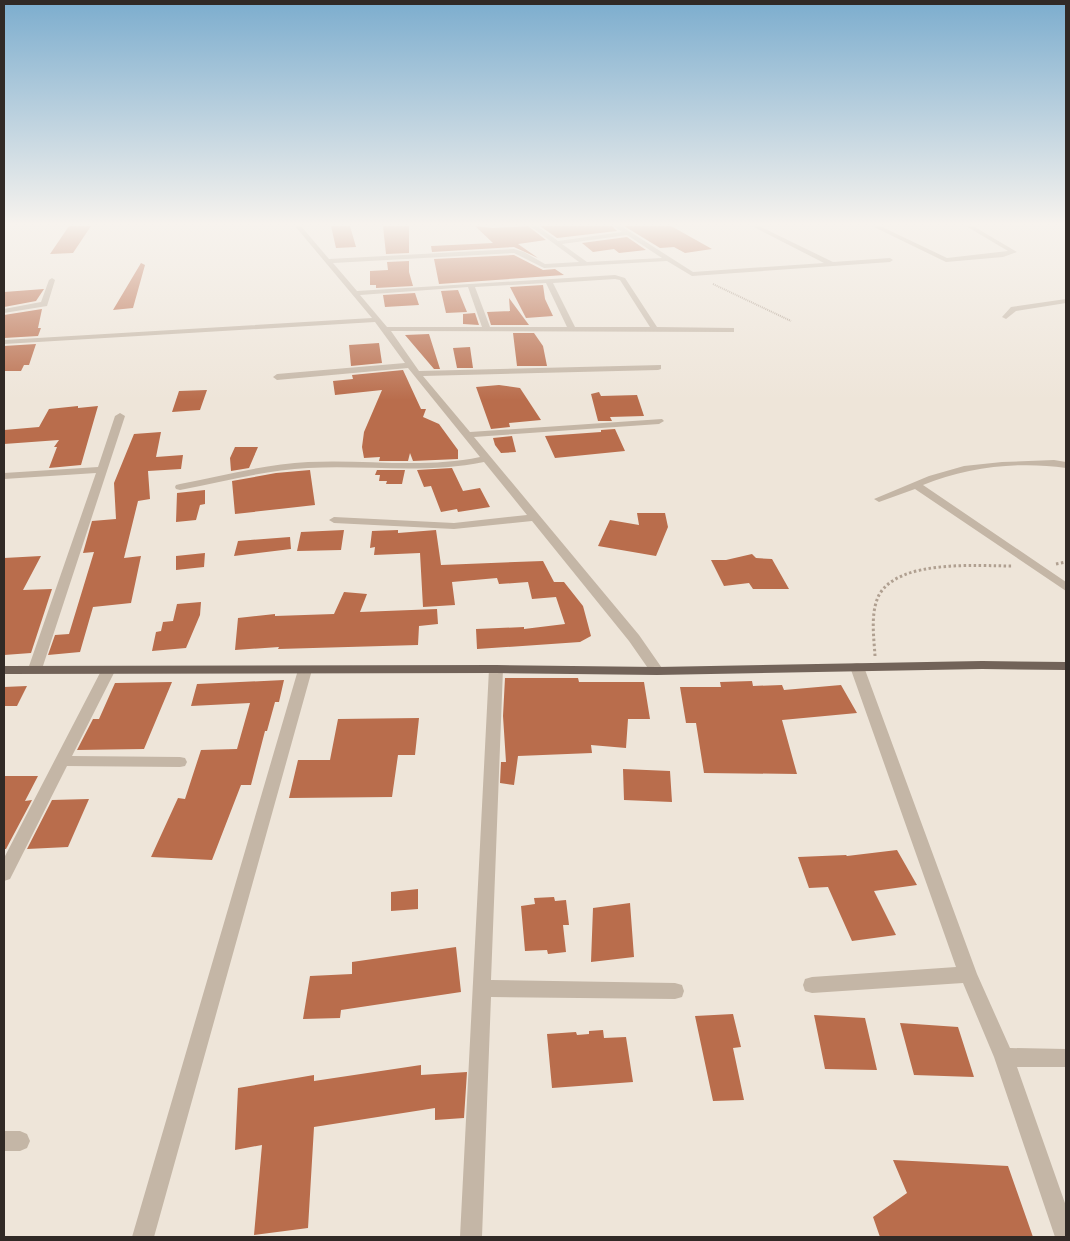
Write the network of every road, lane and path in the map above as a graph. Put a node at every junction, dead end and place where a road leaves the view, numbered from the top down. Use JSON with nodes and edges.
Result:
{"nodes":[{"id":1,"x":51,"y":284,"type":"edge"},
{"id":2,"x":349,"y":284,"type":"edge"},
{"id":3,"x":494,"y":284,"type":"edge"},
{"id":4,"x":550,"y":284,"type":"edge"},
{"id":5,"x":626,"y":284,"type":"edge"},
{"id":6,"x":712,"y":284,"type":"edge"},
{"id":7,"x":473,"y":285,"type":"junction"},
{"id":8,"x":357,"y":293,"type":"junction"},
{"id":9,"x":1066,"y":301,"type":"edge"},
{"id":10,"x":4,"y":311,"type":"edge"},
{"id":11,"x":1006,"y":317,"type":"dead end"},
{"id":12,"x":377,"y":320,"type":"junction"},
{"id":13,"x":791,"y":322,"type":"dead end"},
{"id":14,"x":385,"y":329,"type":"junction"},
{"id":15,"x":487,"y":329,"type":"junction"},
{"id":16,"x":572,"y":330,"type":"junction"},
{"id":17,"x":655,"y":330,"type":"junction"},
{"id":18,"x":731,"y":330,"type":"dead end"},
{"id":19,"x":4,"y":342,"type":"edge"},
{"id":20,"x":410,"y":365,"type":"junction"},
{"id":21,"x":658,"y":367,"type":"dead end"},
{"id":22,"x":417,"y":374,"type":"junction"},
{"id":23,"x":277,"y":377,"type":"dead end"},
{"id":24,"x":120,"y":416,"type":"dead end"},
{"id":25,"x":659,"y":421,"type":"dead end"},
{"id":26,"x":466,"y":435,"type":"junction"},
{"id":27,"x":486,"y":459,"type":"junction"},
{"id":28,"x":1066,"y":465,"type":"edge"},
{"id":29,"x":102,"y":470,"type":"junction"},
{"id":30,"x":4,"y":476,"type":"edge"},
{"id":31,"x":916,"y":485,"type":"junction"},
{"id":32,"x":180,"y":487,"type":"dead end"},
{"id":33,"x":879,"y":498,"type":"dead end"},
{"id":34,"x":534,"y":516,"type":"junction"},
{"id":35,"x":334,"y":520,"type":"dead end"},
{"id":36,"x":1066,"y":562,"type":"edge"},
{"id":37,"x":1038,"y":567,"type":"junction"},
{"id":38,"x":1066,"y":587,"type":"edge"},
{"id":39,"x":1066,"y":666,"type":"edge"},
{"id":40,"x":876,"y":667,"type":"junction"},
{"id":41,"x":857,"y":668,"type":"junction"},
{"id":42,"x":496,"y":669,"type":"junction"},
{"id":43,"x":4,"y":670,"type":"edge"},
{"id":44,"x":35,"y":670,"type":"junction"},
{"id":45,"x":305,"y":670,"type":"junction"},
{"id":46,"x":108,"y":671,"type":"junction"},
{"id":47,"x":657,"y":671,"type":"junction"},
{"id":48,"x":62,"y":761,"type":"junction"},
{"id":49,"x":180,"y":762,"type":"dead end"},
{"id":50,"x":4,"y":874,"type":"edge"},
{"id":51,"x":968,"y":974,"type":"junction"},
{"id":52,"x":812,"y":986,"type":"dead end"},
{"id":53,"x":481,"y":988,"type":"junction"},
{"id":54,"x":675,"y":990,"type":"dead end"},
{"id":55,"x":1004,"y":1057,"type":"junction"},
{"id":56,"x":1066,"y":1058,"type":"edge"},
{"id":57,"x":143,"y":1237,"type":"edge"},
{"id":58,"x":471,"y":1237,"type":"edge"},
{"id":59,"x":1066,"y":1237,"type":"edge"}],
"edges":[{"from":1,"to":10,"type":"street"},
{"from":2,"to":8,"type":"street"},
{"from":3,"to":7,"type":"street"},
{"from":4,"to":16,"type":"street"},
{"from":5,"to":17,"type":"street"},
{"from":6,"to":13,"type":"path"},
{"from":7,"to":8,"type":"street"},
{"from":7,"to":15,"type":"street"},
{"from":8,"to":12,"type":"street"},
{"from":9,"to":11,"type":"street"},
{"from":12,"to":14,"type":"street"},
{"from":12,"to":19,"type":"street"},
{"from":14,"to":15,"type":"street"},
{"from":14,"to":20,"type":"street"},
{"from":15,"to":16,"type":"street"},
{"from":16,"to":17,"type":"street"},
{"from":17,"to":18,"type":"street"},
{"from":20,"to":22,"type":"street"},
{"from":20,"to":23,"type":"street"},
{"from":21,"to":22,"type":"street"},
{"from":22,"to":26,"type":"street"},
{"from":24,"to":29,"type":"street"},
{"from":25,"to":26,"type":"street"},
{"from":26,"to":27,"type":"street"},
{"from":27,"to":32,"type":"street"},
{"from":27,"to":34,"type":"street"},
{"from":28,"to":31,"type":"street"},
{"from":29,"to":30,"type":"street"},
{"from":29,"to":44,"type":"street"},
{"from":31,"to":33,"type":"street"},
{"from":31,"to":37,"type":"street"},
{"from":34,"to":35,"type":"street"},
{"from":34,"to":47,"type":"street"},
{"from":36,"to":37,"type":"path"},
{"from":37,"to":38,"type":"street"},
{"from":37,"to":40,"type":"path"},
{"from":39,"to":40,"type":"main road"},
{"from":40,"to":41,"type":"main road"},
{"from":41,"to":47,"type":"main road"},
{"from":41,"to":51,"type":"street"},
{"from":42,"to":45,"type":"main road"},
{"from":42,"to":47,"type":"main road"},
{"from":42,"to":53,"type":"street"},
{"from":43,"to":44,"type":"main road"},
{"from":44,"to":46,"type":"main road"},
{"from":45,"to":46,"type":"main road"},
{"from":45,"to":57,"type":"street"},
{"from":46,"to":48,"type":"street"},
{"from":48,"to":49,"type":"street"},
{"from":48,"to":50,"type":"street"},
{"from":51,"to":52,"type":"street"},
{"from":51,"to":55,"type":"street"},
{"from":53,"to":54,"type":"street"},
{"from":53,"to":58,"type":"street"},
{"from":55,"to":56,"type":"street"},
{"from":55,"to":59,"type":"street"}]}
